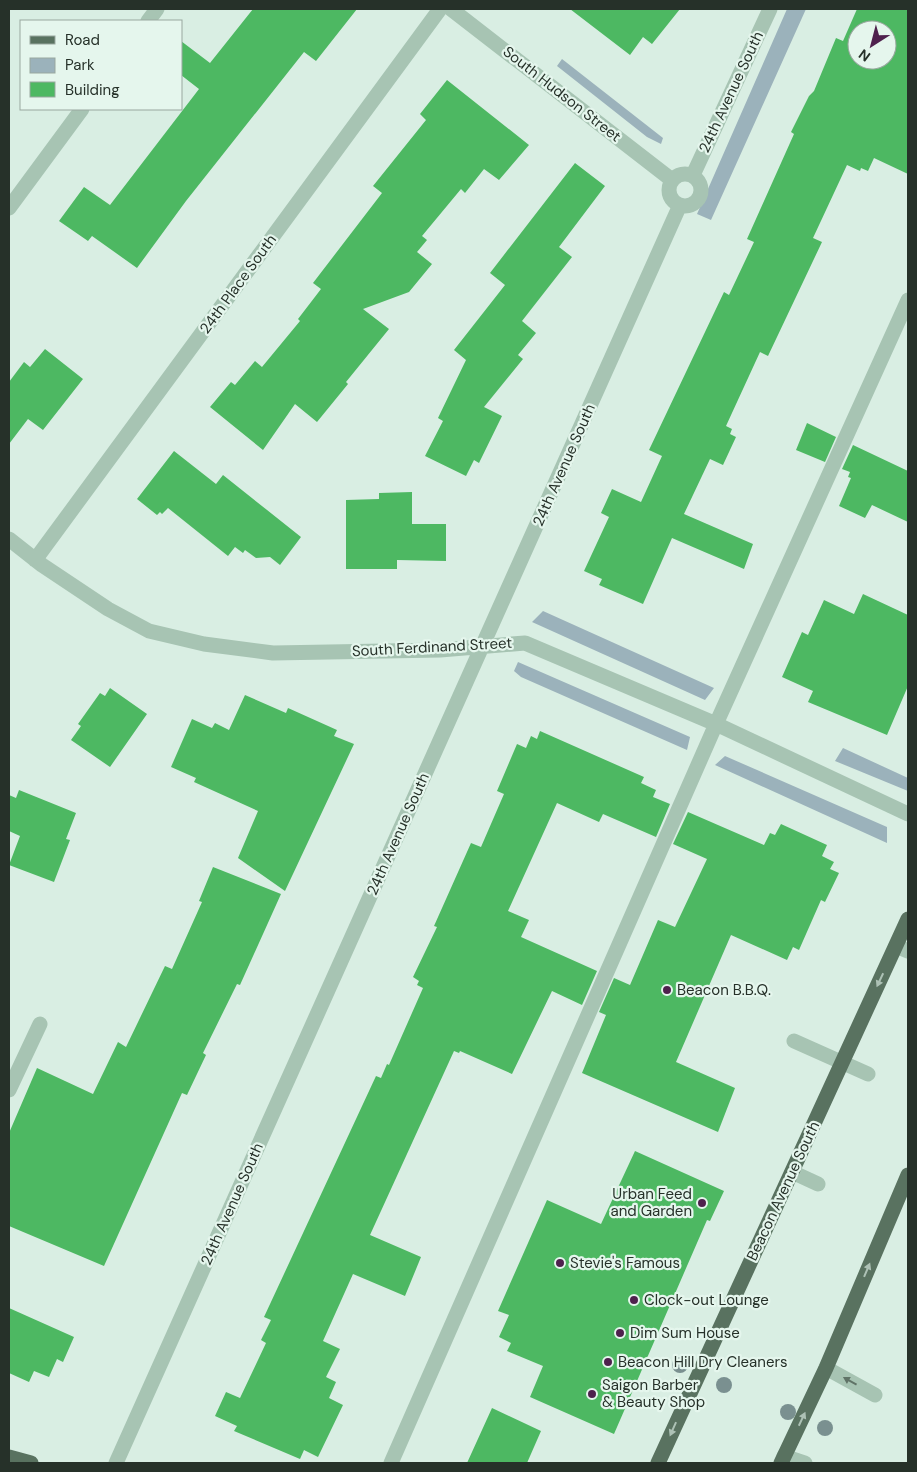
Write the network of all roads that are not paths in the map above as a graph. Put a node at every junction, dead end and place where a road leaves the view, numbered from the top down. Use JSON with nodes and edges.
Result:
{"nodes":[{"id":1,"x":157,"y":9,"type":"edge"},
{"id":2,"x":440,"y":9,"type":"edge"},
{"id":3,"x":452,"y":9,"type":"edge"},
{"id":4,"x":770,"y":9,"type":"edge"},
{"id":5,"x":149,"y":20,"type":"edge"},
{"id":6,"x":81,"y":110,"type":"edge"},
{"id":7,"x":693,"y":175,"type":"junction"},
{"id":8,"x":672,"y":180,"type":"junction"},
{"id":9,"x":680,"y":205,"type":"junction"},
{"id":10,"x":9,"y":208,"type":"edge"},
{"id":11,"x":908,"y":300,"type":"edge"},
{"id":12,"x":9,"y":539,"type":"edge"},
{"id":13,"x":35,"y":560,"type":"junction"},
{"id":14,"x":483,"y":646,"type":"junction"},
{"id":15,"x":716,"y":724,"type":"junction"},
{"id":16,"x":908,"y":814,"type":"edge"},
{"id":17,"x":908,"y":919,"type":"edge"},
{"id":18,"x":902,"y":948,"type":"edge"},
{"id":19,"x":40,"y":1024,"type":"dead end"},
{"id":20,"x":794,"y":1041,"type":"dead end"},
{"id":21,"x":842,"y":1062,"type":"junction"},
{"id":22,"x":868,"y":1074,"type":"dead end"},
{"id":23,"x":9,"y":1090,"type":"edge"},
{"id":24,"x":792,"y":1172,"type":"junction"},
{"id":25,"x":908,"y":1175,"type":"edge"},
{"id":26,"x":818,"y":1184,"type":"dead end"},
{"id":27,"x":826,"y":1368,"type":"junction"},
{"id":28,"x":875,"y":1395,"type":"dead end"},
{"id":29,"x":9,"y":1457,"type":"edge"},
{"id":30,"x":783,"y":1460,"type":"edge"},
{"id":31,"x":31,"y":1463,"type":"edge"},
{"id":32,"x":116,"y":1463,"type":"edge"},
{"id":33,"x":392,"y":1463,"type":"edge"},
{"id":34,"x":658,"y":1463,"type":"edge"},
{"id":35,"x":805,"y":1463,"type":"edge"}],
"edges":[{"from":1,"to":5,"type":"street"},
{"from":2,"to":13,"type":"street","name":"24th Place South"},
{"from":3,"to":8,"type":"street","name":"South Hudson Street"},
{"from":4,"to":7,"type":"street","name":"24th Avenue South"},
{"from":6,"to":10,"type":"street"},
{"from":7,"to":8,"type":"street"},
{"from":7,"to":9,"type":"street"},
{"from":8,"to":9,"type":"street"},
{"from":9,"to":14,"type":"street","name":"24th Avenue South"},
{"from":11,"to":15,"type":"street"},
{"from":12,"to":13,"type":"street","name":"South Ferdinand Street"},
{"from":13,"to":14,"type":"street","name":"South Ferdinand Street"},
{"from":14,"to":15,"type":"street","name":"South Ferdinand Street"},
{"from":14,"to":32,"type":"street","name":"24th Avenue South"},
{"from":15,"to":16,"type":"street","name":"South Ferdinand Street"},
{"from":15,"to":33,"type":"street"},
{"from":17,"to":18,"type":"main road","name":"Beacon Avenue South"},
{"from":18,"to":21,"type":"main road","name":"Beacon Avenue South","one_way":true},
{"from":19,"to":23,"type":"street"},
{"from":20,"to":21,"type":"street"},
{"from":21,"to":22,"type":"street"},
{"from":21,"to":24,"type":"main road","name":"Beacon Avenue South"},
{"from":24,"to":26,"type":"street"},
{"from":24,"to":34,"type":"main road","name":"Beacon Avenue South","one_way":true},
{"from":27,"to":25,"type":"main road","one_way":true},
{"from":28,"to":27,"type":"street","one_way":true},
{"from":30,"to":27,"type":"main road","one_way":true},
{"from":29,"to":31,"type":"main road"},
{"from":30,"to":35,"type":"street"}]}
